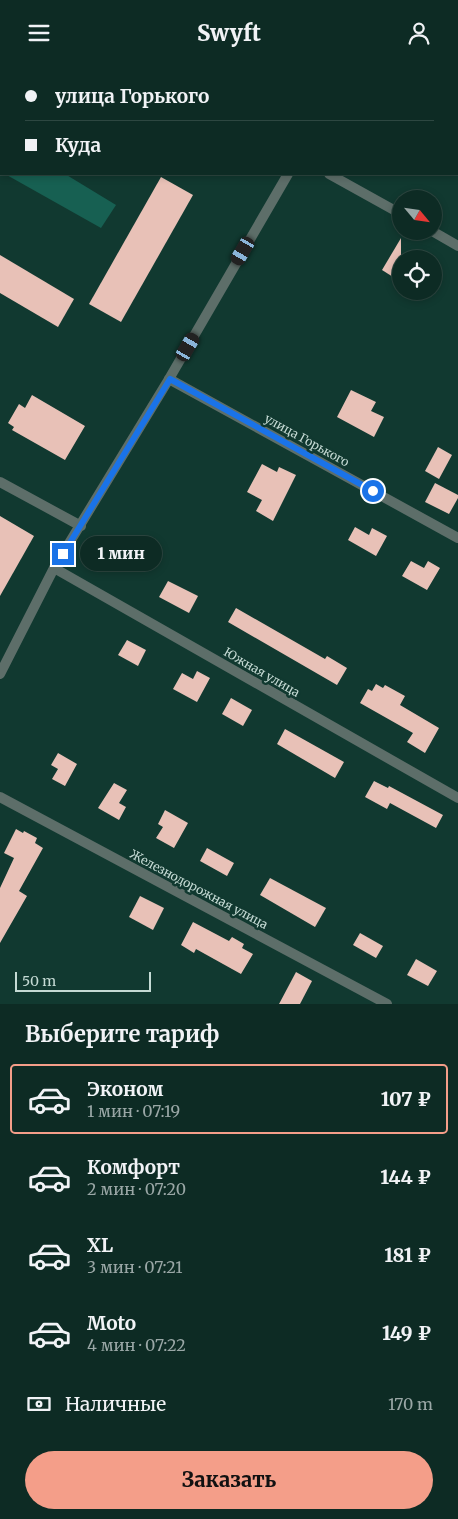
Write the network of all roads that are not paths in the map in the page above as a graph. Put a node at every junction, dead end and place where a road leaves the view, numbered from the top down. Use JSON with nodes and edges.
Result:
{"nodes":[{"id":1,"x":287,"y":175,"type":"edge"},
{"id":2,"x":331,"y":175,"type":"edge"},
{"id":3,"x":392,"y":209,"type":"edge"},
{"id":4,"x":442,"y":237,"type":"edge"},
{"id":5,"x":458,"y":246,"type":"edge"},
{"id":6,"x":170,"y":379,"type":"junction"},
{"id":7,"x":0,"y":482,"type":"edge"},
{"id":8,"x":81,"y":526,"type":"junction"},
{"id":9,"x":458,"y":537,"type":"edge"},
{"id":10,"x":54,"y":568,"type":"junction"},
{"id":11,"x":0,"y":674,"type":"edge"},
{"id":12,"x":0,"y":797,"type":"edge"},
{"id":13,"x":458,"y":798,"type":"edge"},
{"id":14,"x":387,"y":1004,"type":"edge"}],
"edges":[{"from":1,"to":6,"type":"street"},
{"from":2,"to":3,"type":"street"},
{"from":4,"to":5,"type":"street"},
{"from":6,"to":8,"type":"street"},
{"from":6,"to":9,"type":"street","name":"улица Горького"},
{"from":7,"to":8,"type":"street"},
{"from":8,"to":10,"type":"street"},
{"from":10,"to":11,"type":"street"},
{"from":10,"to":13,"type":"street","name":"Южная улица"},
{"from":12,"to":14,"type":"street","name":"Железнодорожная улица"}]}
